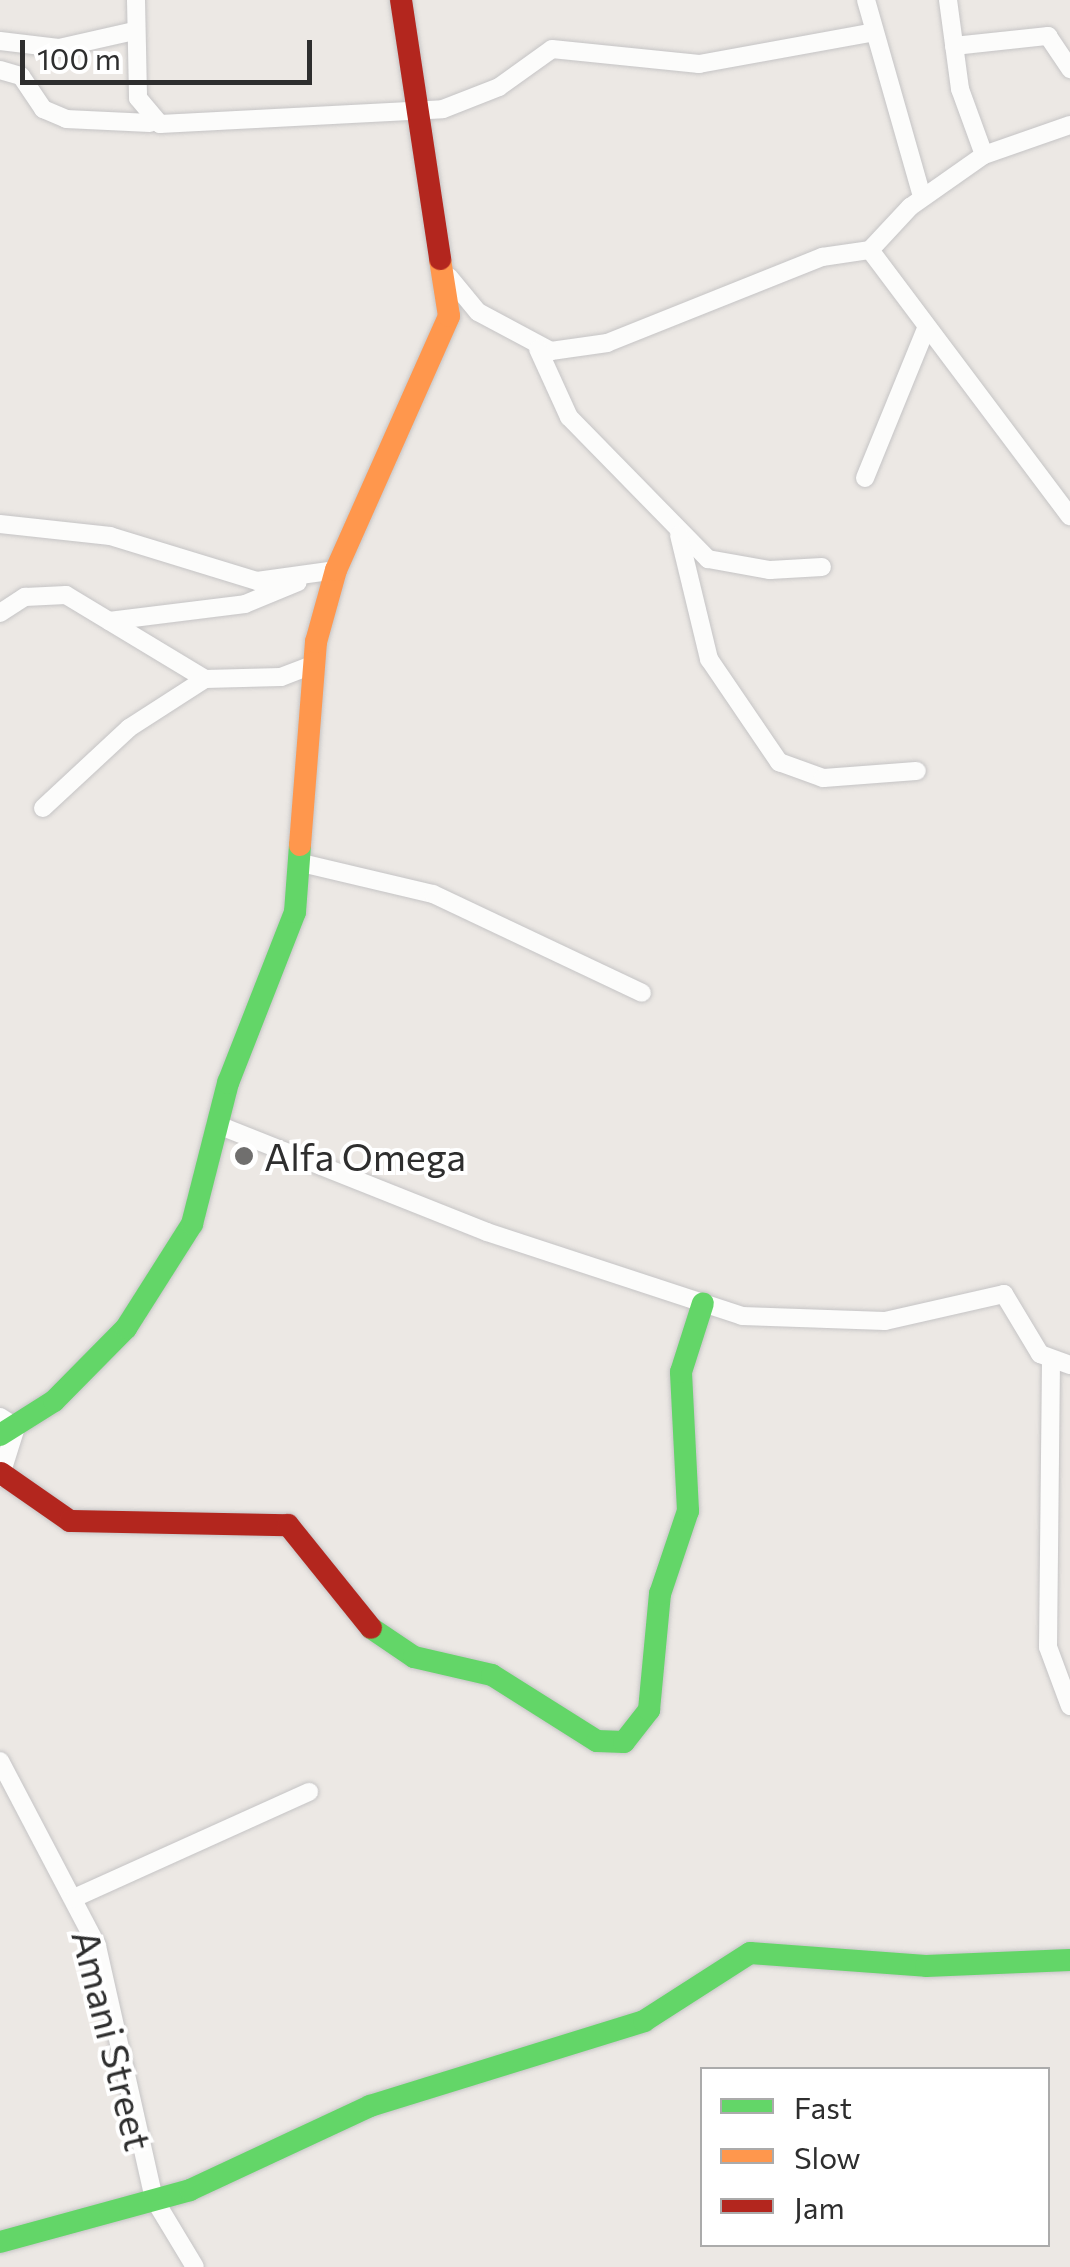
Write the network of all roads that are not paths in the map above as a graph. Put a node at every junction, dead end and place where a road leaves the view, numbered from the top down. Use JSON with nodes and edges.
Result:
{"nodes":[{"id":1,"x":136,"y":0,"type":"edge"},
{"id":2,"x":401,"y":0,"type":"edge"},
{"id":3,"x":866,"y":0,"type":"edge"},
{"id":4,"x":948,"y":0,"type":"edge"},
{"id":5,"x":134,"y":31,"type":"junction"},
{"id":6,"x":870,"y":32,"type":"junction"},
{"id":7,"x":0,"y":41,"type":"edge"},
{"id":8,"x":954,"y":46,"type":"junction"},
{"id":9,"x":1070,"y":69,"type":"edge"},
{"id":10,"x":0,"y":70,"type":"edge"},
{"id":11,"x":424,"y":112,"type":"junction"},
{"id":12,"x":150,"y":123,"type":"junction"},
{"id":13,"x":1070,"y":125,"type":"edge"},
{"id":14,"x":984,"y":154,"type":"junction"},
{"id":15,"x":922,"y":198,"type":"junction"},
{"id":16,"x":870,"y":250,"type":"junction"},
{"id":17,"x":449,"y":276,"type":"junction"},
{"id":18,"x":926,"y":332,"type":"junction"},
{"id":19,"x":538,"y":349,"type":"junction"},
{"id":20,"x":864,"y":478,"type":"dead end"},
{"id":21,"x":1070,"y":516,"type":"edge"},
{"id":22,"x":4,"y":521,"type":"edge"},
{"id":23,"x":679,"y":534,"type":"junction"},
{"id":24,"x":822,"y":567,"type":"dead end"},
{"id":25,"x":336,"y":570,"type":"junction"},
{"id":26,"x":303,"y":580,"type":"junction"},
{"id":27,"x":0,"y":613,"type":"edge"},
{"id":28,"x":109,"y":621,"type":"junction"},
{"id":29,"x":310,"y":666,"type":"junction"},
{"id":30,"x":205,"y":678,"type":"junction"},
{"id":31,"x":917,"y":771,"type":"dead end"},
{"id":32,"x":42,"y":808,"type":"dead end"},
{"id":33,"x":306,"y":864,"type":"junction"},
{"id":34,"x":642,"y":993,"type":"dead end"},
{"id":35,"x":218,"y":1125,"type":"junction"},
{"id":36,"x":704,"y":1303,"type":"junction"},
{"id":37,"x":1061,"y":1363,"type":"edge"},
{"id":38,"x":5,"y":1426,"type":"edge"},
{"id":39,"x":1,"y":1476,"type":"edge"},
{"id":40,"x":1070,"y":1706,"type":"edge"},
{"id":41,"x":0,"y":1761,"type":"edge"},
{"id":42,"x":310,"y":1792,"type":"dead end"},
{"id":43,"x":74,"y":1898,"type":"junction"},
{"id":44,"x":1070,"y":1960,"type":"edge"},
{"id":45,"x":154,"y":2199,"type":"junction"},
{"id":46,"x":0,"y":2242,"type":"edge"},
{"id":47,"x":195,"y":2267,"type":"edge"}],
"edges":[{"from":1,"to":5,"type":"street"},
{"from":2,"to":11,"type":"street"},
{"from":3,"to":6,"type":"street"},
{"from":4,"to":8,"type":"street"},
{"from":5,"to":7,"type":"street"},
{"from":5,"to":12,"type":"street"},
{"from":6,"to":11,"type":"street"},
{"from":6,"to":15,"type":"street"},
{"from":8,"to":9,"type":"street"},
{"from":8,"to":14,"type":"street"},
{"from":10,"to":12,"type":"street"},
{"from":11,"to":12,"type":"street"},
{"from":11,"to":17,"type":"street"},
{"from":13,"to":14,"type":"street"},
{"from":14,"to":15,"type":"street"},
{"from":15,"to":16,"type":"street"},
{"from":16,"to":18,"type":"street"},
{"from":16,"to":19,"type":"street"},
{"from":17,"to":19,"type":"street"},
{"from":17,"to":25,"type":"street"},
{"from":18,"to":20,"type":"street"},
{"from":18,"to":21,"type":"street"},
{"from":19,"to":23,"type":"street"},
{"from":22,"to":26,"type":"street"},
{"from":23,"to":24,"type":"street"},
{"from":23,"to":31,"type":"street"},
{"from":25,"to":26,"type":"street"},
{"from":25,"to":29,"type":"street"},
{"from":26,"to":28,"type":"street"},
{"from":27,"to":28,"type":"street"},
{"from":28,"to":30,"type":"street"},
{"from":29,"to":30,"type":"street"},
{"from":29,"to":33,"type":"street"},
{"from":30,"to":32,"type":"street"},
{"from":33,"to":34,"type":"street"},
{"from":33,"to":35,"type":"street"},
{"from":35,"to":36,"type":"street"},
{"from":35,"to":38,"type":"street"},
{"from":36,"to":37,"type":"street"},
{"from":36,"to":39,"type":"street"},
{"from":37,"to":40,"type":"street"},
{"from":38,"to":39,"type":"street"},
{"from":41,"to":43,"type":"street","name":"Amani Street"},
{"from":42,"to":43,"type":"street"},
{"from":43,"to":45,"type":"street","name":"Amani Street"},
{"from":44,"to":45,"type":"street"},
{"from":45,"to":46,"type":"street"},
{"from":45,"to":47,"type":"street","name":"Amani Street"}]}
